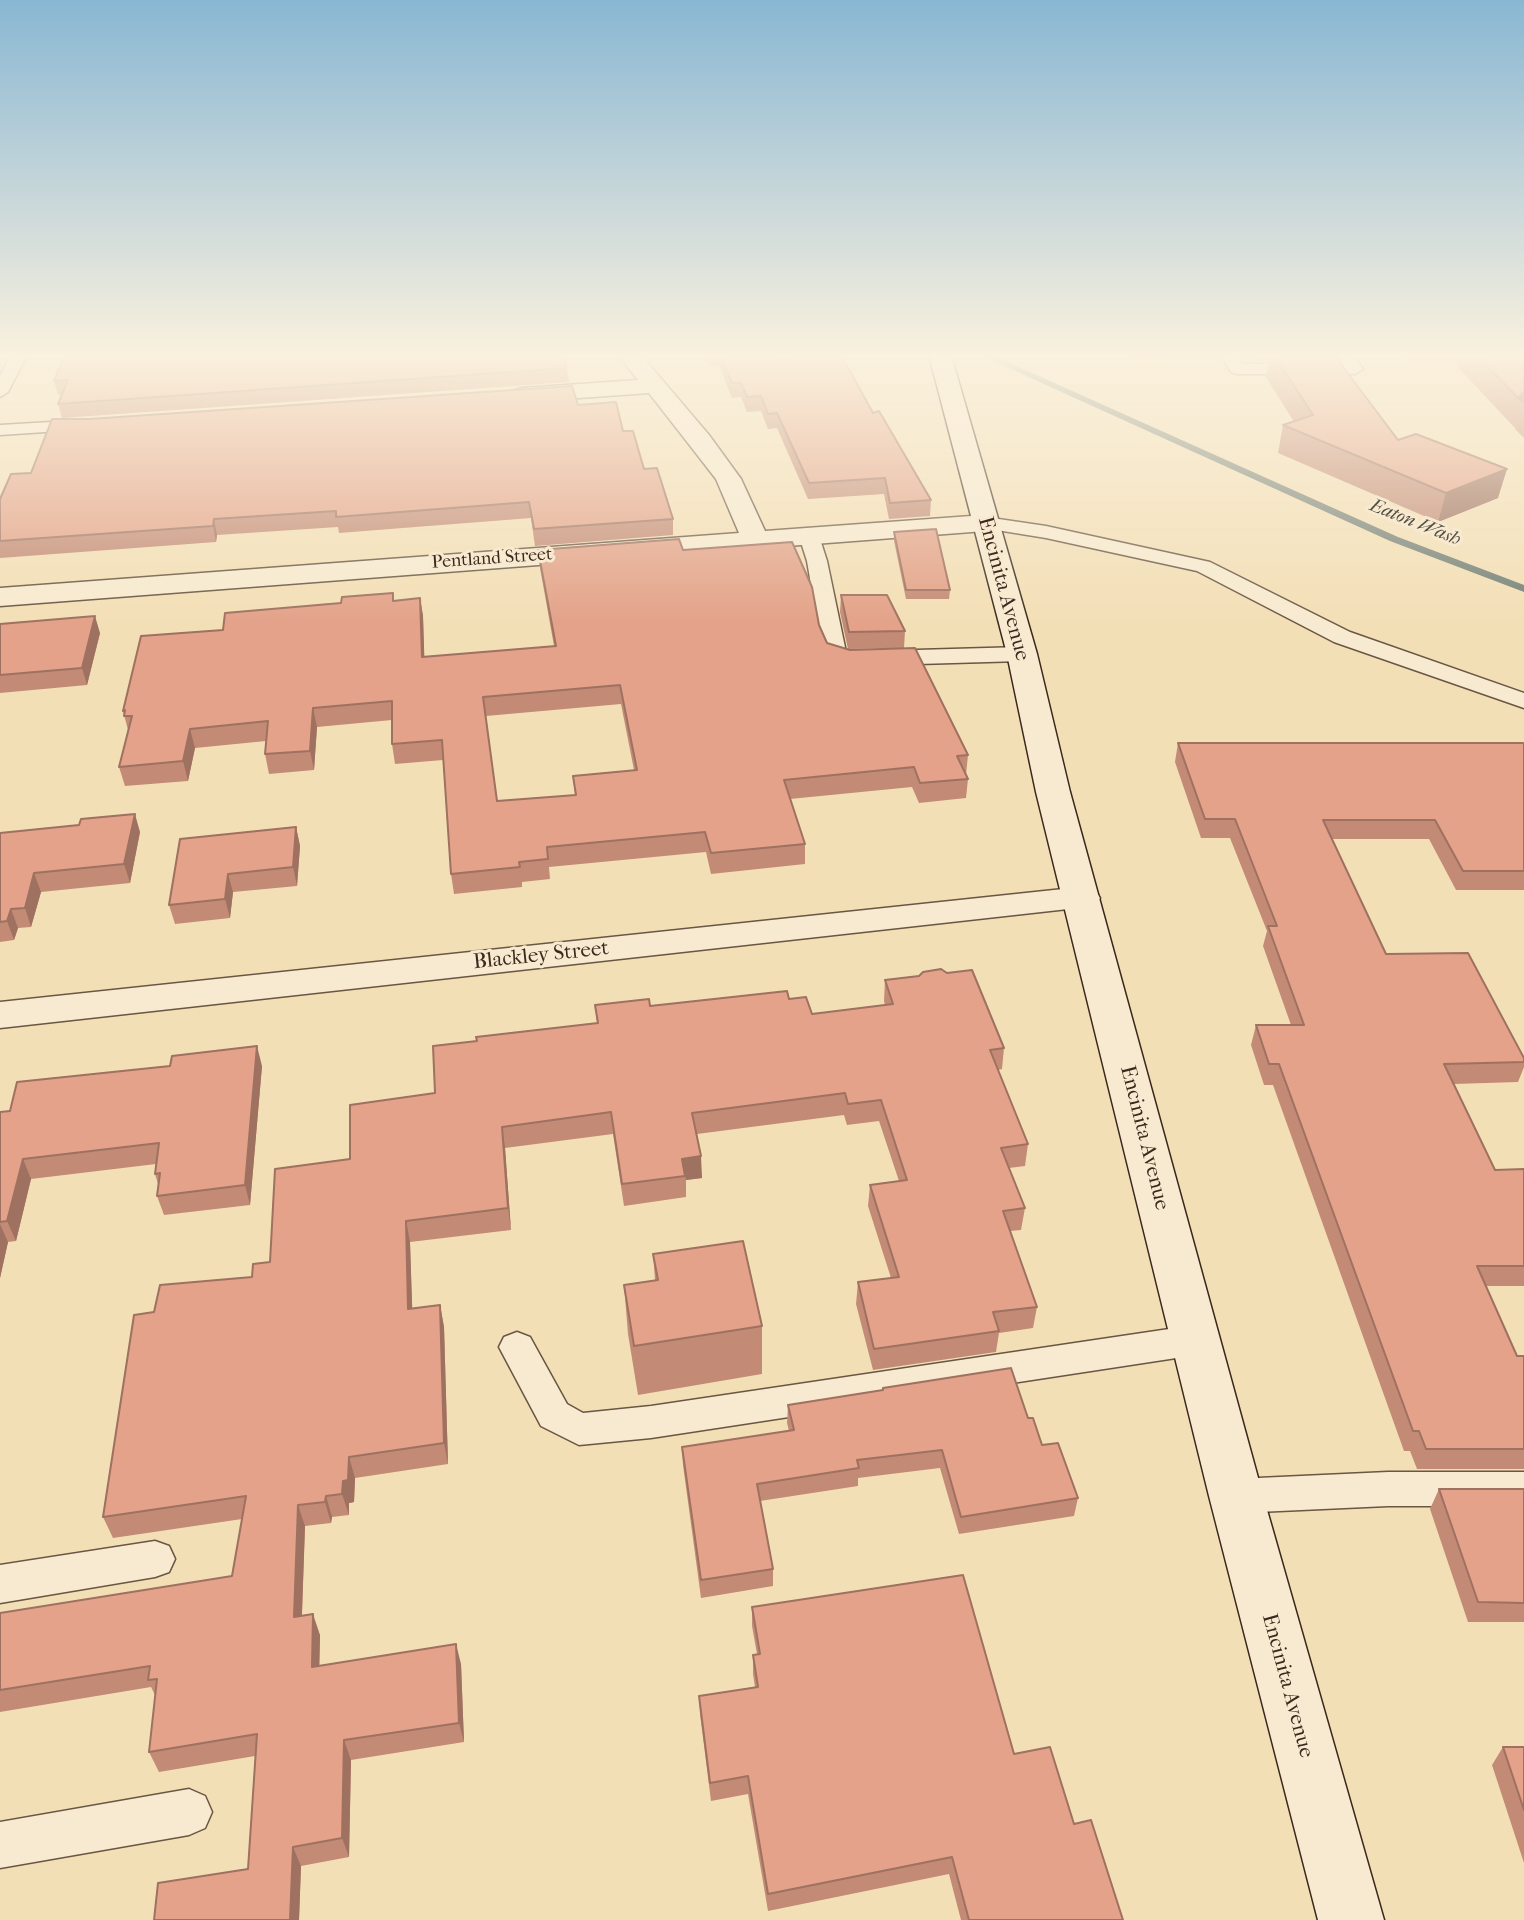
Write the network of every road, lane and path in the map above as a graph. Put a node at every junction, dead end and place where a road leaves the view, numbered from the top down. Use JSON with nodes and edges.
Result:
{"nodes":[{"id":1,"x":703,"y":445,"type":"edge"},
{"id":2,"x":964,"y":445,"type":"edge"},
{"id":3,"x":985,"y":523,"type":"junction"},
{"id":4,"x":809,"y":536,"type":"junction"},
{"id":5,"x":755,"y":539,"type":"junction"},
{"id":6,"x":0,"y":597,"type":"edge"},
{"id":7,"x":1022,"y":654,"type":"junction"},
{"id":8,"x":1524,"y":701,"type":"edge"},
{"id":9,"x":1082,"y":898,"type":"junction"},
{"id":10,"x":0,"y":1015,"type":"edge"},
{"id":11,"x":1196,"y":1340,"type":"junction"},
{"id":12,"x":517,"y":1347,"type":"dead end"},
{"id":13,"x":1524,"y":1489,"type":"edge"},
{"id":14,"x":1236,"y":1496,"type":"junction"},
{"id":15,"x":155,"y":1559,"type":"dead end"},
{"id":16,"x":0,"y":1584,"type":"edge"},
{"id":17,"x":189,"y":1812,"type":"dead end"},
{"id":18,"x":0,"y":1845,"type":"edge"},
{"id":19,"x":1351,"y":1920,"type":"edge"}],
"edges":[{"from":1,"to":5,"type":"street"},
{"from":2,"to":3,"type":"street","name":"Encinita Avenue"},
{"from":3,"to":4,"type":"street","name":"Pentland Street"},
{"from":3,"to":7,"type":"street","name":"Encinita Avenue"},
{"from":3,"to":8,"type":"lane"},
{"from":4,"to":5,"type":"street","name":"Pentland Street"},
{"from":4,"to":7,"type":"lane"},
{"from":5,"to":6,"type":"street","name":"Pentland Street"},
{"from":7,"to":9,"type":"street","name":"Encinita Avenue"},
{"from":9,"to":10,"type":"street","name":"Blackley Street"},
{"from":9,"to":11,"type":"street","name":"Encinita Avenue"},
{"from":11,"to":12,"type":"lane"},
{"from":11,"to":14,"type":"street","name":"Encinita Avenue"},
{"from":13,"to":14,"type":"lane"},
{"from":14,"to":19,"type":"street","name":"Encinita Avenue"},
{"from":15,"to":16,"type":"lane"},
{"from":17,"to":18,"type":"lane"}]}
